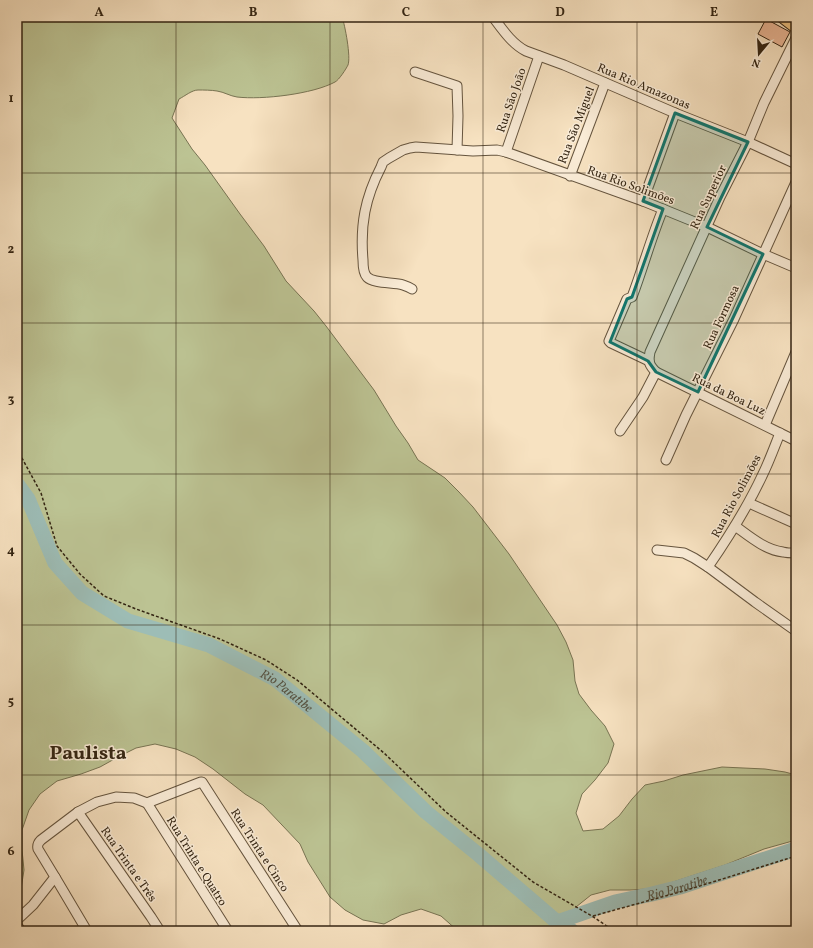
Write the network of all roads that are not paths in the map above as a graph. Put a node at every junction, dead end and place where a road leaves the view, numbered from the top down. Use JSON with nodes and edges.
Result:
{"nodes":[{"id":1,"x":493,"y":17,"type":"edge"},
{"id":2,"x":783,"y":17,"type":"edge"},
{"id":3,"x":796,"y":26,"type":"edge"},
{"id":4,"x":796,"y":38,"type":"edge"},
{"id":5,"x":539,"y":56,"type":"junction"},
{"id":6,"x":415,"y":72,"type":"dead end"},
{"id":7,"x":605,"y":83,"type":"junction"},
{"id":8,"x":675,"y":113,"type":"junction"},
{"id":9,"x":748,"y":142,"type":"junction"},
{"id":10,"x":454,"y":150,"type":"junction"},
{"id":11,"x":506,"y":152,"type":"junction"},
{"id":12,"x":796,"y":164,"type":"edge"},
{"id":13,"x":570,"y":176,"type":"junction"},
{"id":14,"x":796,"y":182,"type":"edge"},
{"id":15,"x":642,"y":201,"type":"junction"},
{"id":16,"x":663,"y":210,"type":"junction"},
{"id":17,"x":708,"y":227,"type":"junction"},
{"id":18,"x":763,"y":254,"type":"junction"},
{"id":19,"x":796,"y":268,"type":"edge"},
{"id":20,"x":412,"y":289,"type":"dead end"},
{"id":21,"x":796,"y":352,"type":"edge"},
{"id":22,"x":652,"y":367,"type":"junction"},
{"id":23,"x":698,"y":392,"type":"junction"},
{"id":24,"x":765,"y":425,"type":"junction"},
{"id":25,"x":620,"y":432,"type":"dead end"},
{"id":26,"x":780,"y":433,"type":"junction"},
{"id":27,"x":796,"y":441,"type":"edge"},
{"id":28,"x":666,"y":460,"type":"dead end"},
{"id":29,"x":749,"y":503,"type":"junction"},
{"id":30,"x":796,"y":524,"type":"edge"},
{"id":31,"x":734,"y":526,"type":"junction"},
{"id":32,"x":657,"y":550,"type":"dead end"},
{"id":33,"x":796,"y":553,"type":"edge"},
{"id":34,"x":708,"y":567,"type":"junction"},
{"id":35,"x":796,"y":631,"type":"edge"},
{"id":36,"x":147,"y":803,"type":"junction"},
{"id":37,"x":78,"y":812,"type":"junction"},
{"id":38,"x":54,"y":878,"type":"junction"},
{"id":39,"x":17,"y":920,"type":"edge"},
{"id":40,"x":17,"y":925,"type":"edge"},
{"id":41,"x":21,"y":931,"type":"edge"},
{"id":42,"x":87,"y":931,"type":"edge"},
{"id":43,"x":160,"y":931,"type":"edge"},
{"id":44,"x":228,"y":931,"type":"edge"},
{"id":45,"x":298,"y":931,"type":"edge"}],
"edges":[{"from":1,"to":5,"type":"street","name":"Rua Rio Amazonas"},
{"from":2,"to":3,"type":"main road"},
{"from":4,"to":9,"type":"street","name":"Rua Superior"},
{"from":5,"to":7,"type":"street","name":"Rua Rio Amazonas"},
{"from":5,"to":11,"type":"street","name":"Rua São João"},
{"from":6,"to":10,"type":"street"},
{"from":7,"to":8,"type":"street","name":"Rua Rio Amazonas"},
{"from":7,"to":13,"type":"street","name":"Rua São Miguel"},
{"from":8,"to":9,"type":"street","name":"Rua Rio Amazonas"},
{"from":8,"to":15,"type":"street"},
{"from":9,"to":12,"type":"street","name":"Rua Rio Amazonas"},
{"from":9,"to":17,"type":"street","name":"Rua Superior"},
{"from":10,"to":11,"type":"street","name":"Rua Rio Solimões"},
{"from":10,"to":20,"type":"street","name":"Rua Rio Solimões"},
{"from":11,"to":13,"type":"street","name":"Rua Rio Solimões"},
{"from":13,"to":15,"type":"street","name":"Rua Rio Solimões"},
{"from":14,"to":18,"type":"street","name":"Rua Formosa"},
{"from":15,"to":16,"type":"street","name":"Rua Rio Solimões"},
{"from":16,"to":17,"type":"street","name":"Rua Rio Solimões"},
{"from":16,"to":22,"type":"street","name":"Rua da Boa Luz"},
{"from":17,"to":18,"type":"street","name":"Rua Rio Solimões"},
{"from":17,"to":22,"type":"street","name":"Rua Superior"},
{"from":18,"to":19,"type":"street","name":"Rua Rio Solimões"},
{"from":18,"to":23,"type":"street","name":"Rua Formosa"},
{"from":21,"to":24,"type":"street"},
{"from":22,"to":23,"type":"street","name":"Rua da Boa Luz"},
{"from":22,"to":25,"type":"street","name":"Rua Superior"},
{"from":23,"to":24,"type":"street","name":"Rua da Boa Luz"},
{"from":23,"to":28,"type":"street","name":"Rua Formosa"},
{"from":24,"to":26,"type":"street","name":"Rua da Boa Luz"},
{"from":26,"to":27,"type":"street","name":"Rua da Boa Luz"},
{"from":26,"to":29,"type":"street","name":"Rua Rio Solimões"},
{"from":29,"to":30,"type":"street"},
{"from":29,"to":31,"type":"street","name":"Rua Rio Solimões"},
{"from":31,"to":33,"type":"street"},
{"from":31,"to":34,"type":"street","name":"Rua Rio Solimões"},
{"from":32,"to":34,"type":"street"},
{"from":34,"to":35,"type":"street"},
{"from":36,"to":37,"type":"street"},
{"from":36,"to":44,"type":"street","name":"Rua Trinta e Quatro"},
{"from":36,"to":45,"type":"street","name":"Rua Trinta e Cinco"},
{"from":37,"to":38,"type":"street"},
{"from":37,"to":43,"type":"street","name":"Rua Trinta e Três"},
{"from":38,"to":39,"type":"street"},
{"from":38,"to":42,"type":"street"},
{"from":40,"to":41,"type":"street"}]}
